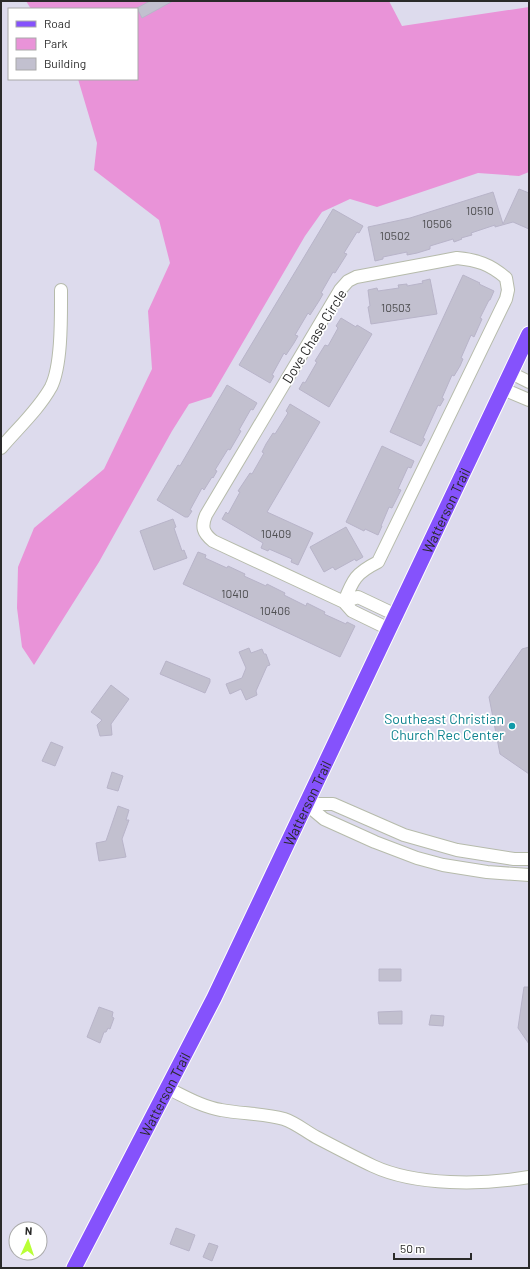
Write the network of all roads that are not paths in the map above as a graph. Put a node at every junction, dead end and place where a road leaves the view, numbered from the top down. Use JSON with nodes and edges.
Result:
{"nodes":[{"id":1,"x":61,"y":290,"type":"dead end"},
{"id":2,"x":529,"y":334,"type":"edge"},
{"id":3,"x":511,"y":373,"type":"junction"},
{"id":4,"x":529,"y":382,"type":"edge"},
{"id":5,"x":503,"y":389,"type":"junction"},
{"id":6,"x":529,"y":400,"type":"edge"},
{"id":7,"x":1,"y":448,"type":"edge"},
{"id":8,"x":344,"y":602,"type":"junction"},
{"id":9,"x":396,"y":615,"type":"junction"},
{"id":10,"x":389,"y":629,"type":"junction"},
{"id":11,"x":306,"y":804,"type":"junction"},
{"id":12,"x":529,"y":859,"type":"edge"},
{"id":13,"x":529,"y":875,"type":"edge"},
{"id":14,"x":167,"y":1088,"type":"junction"},
{"id":15,"x":529,"y":1177,"type":"edge"},
{"id":16,"x":74,"y":1268,"type":"edge"}],
"edges":[{"from":1,"to":7,"type":"street"},
{"from":2,"to":3,"type":"main road","name":"Watterson Trail"},
{"from":3,"to":4,"type":"street"},
{"from":3,"to":5,"type":"main road","name":"Watterson Trail"},
{"from":5,"to":6,"type":"street"},
{"from":5,"to":9,"type":"main road","name":"Watterson Trail"},
{"from":8,"to":8,"type":"street","name":"Dove Chase Circle"},
{"from":8,"to":9,"type":"street"},
{"from":8,"to":10,"type":"street","name":"Dove Chase Circle"},
{"from":9,"to":10,"type":"main road","name":"Watterson Trail"},
{"from":10,"to":11,"type":"main road","name":"Watterson Trail"},
{"from":11,"to":12,"type":"street"},
{"from":11,"to":13,"type":"street"},
{"from":11,"to":14,"type":"main road","name":"Watterson Trail"},
{"from":14,"to":15,"type":"street"},
{"from":14,"to":16,"type":"main road","name":"Watterson Trail"}]}
